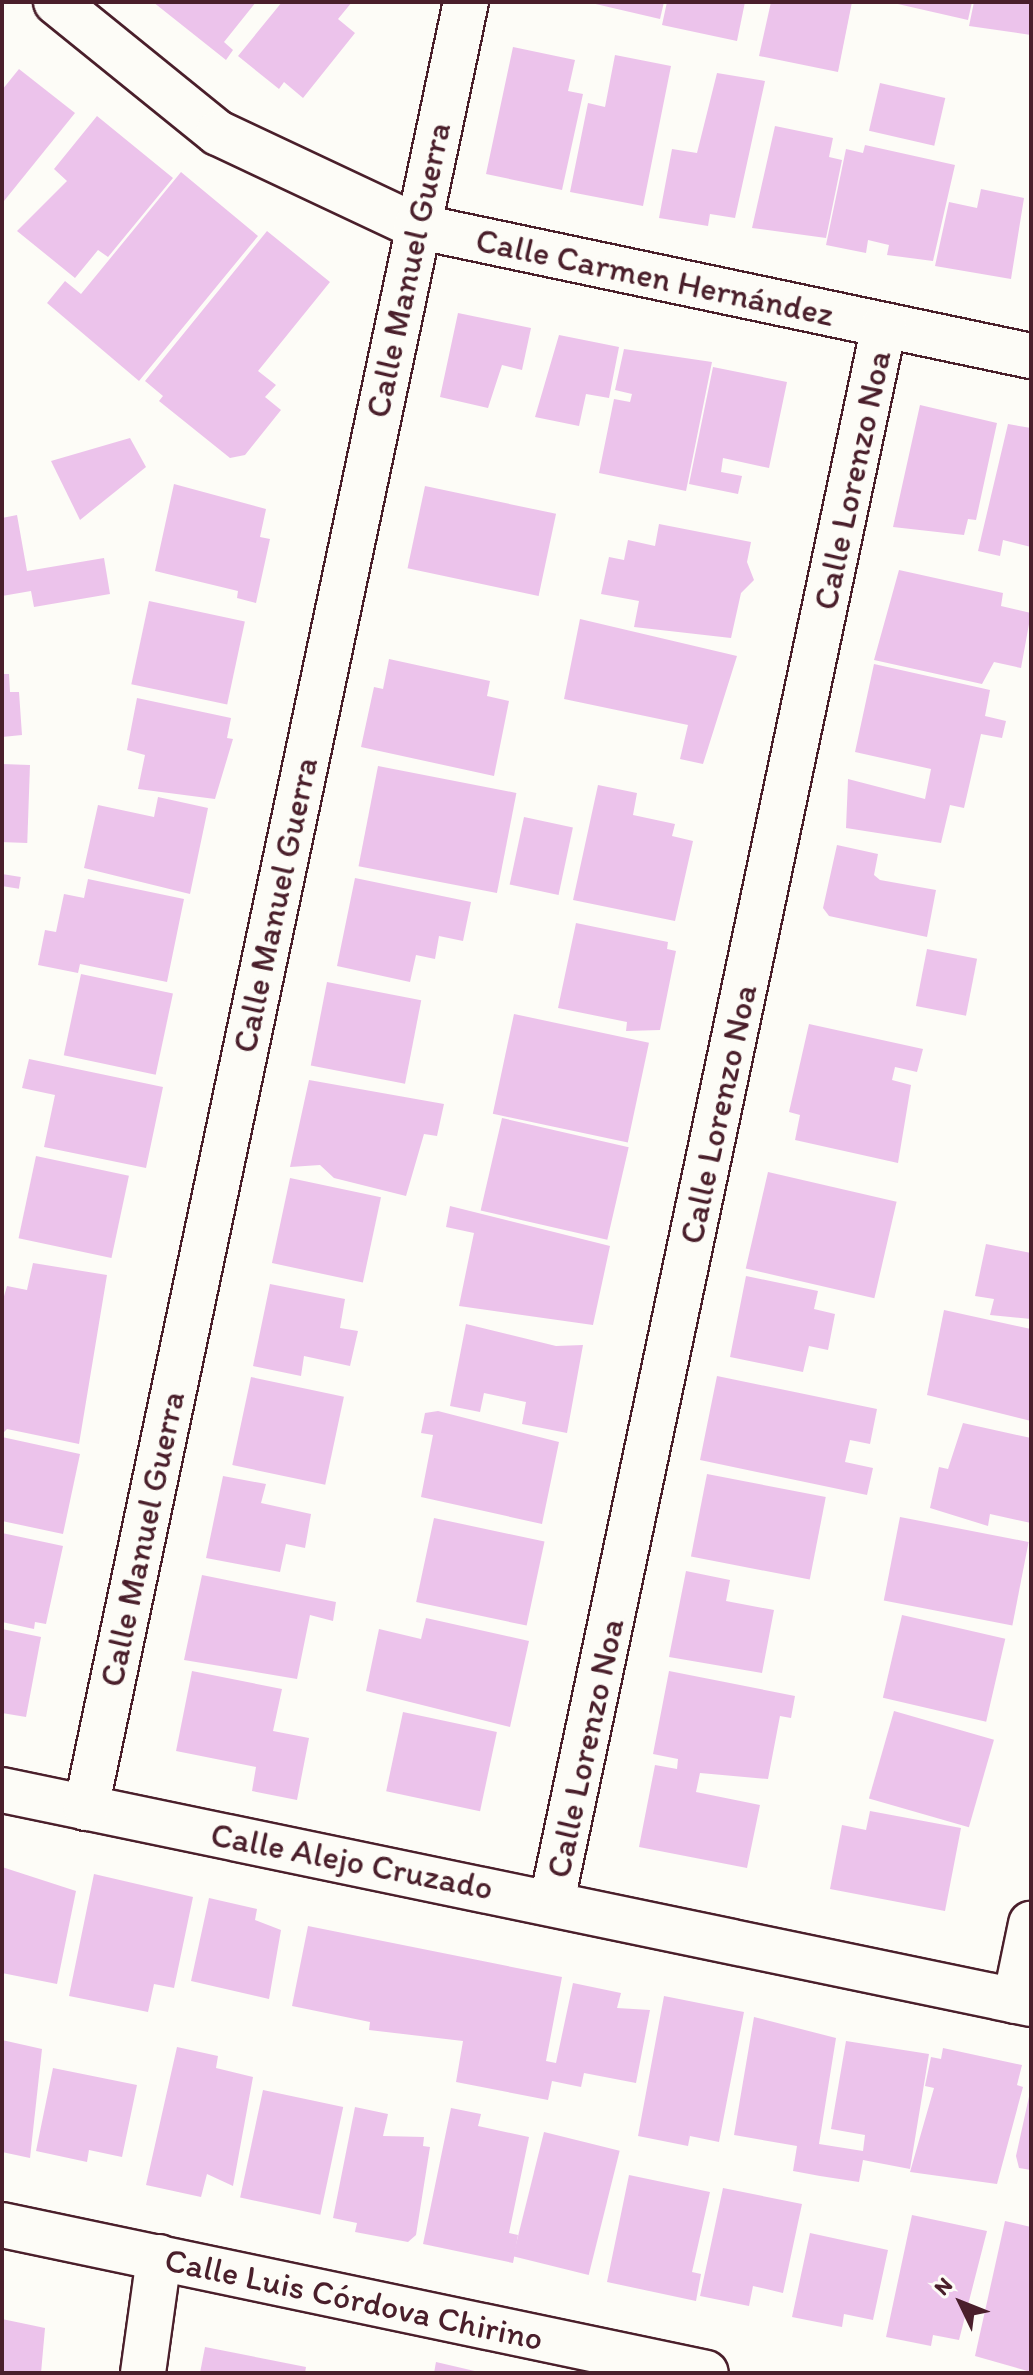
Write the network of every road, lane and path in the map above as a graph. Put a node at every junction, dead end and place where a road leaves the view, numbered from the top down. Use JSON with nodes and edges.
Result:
{"nodes":[{"id":1,"x":56,"y":2,"type":"edge"},
{"id":2,"x":466,"y":2,"type":"edge"},
{"id":3,"x":416,"y":226,"type":"junction"},
{"id":4,"x":884,"y":326,"type":"junction"},
{"id":5,"x":1031,"y":356,"type":"edge"},
{"id":6,"x":2,"y":1790,"type":"edge"},
{"id":7,"x":86,"y":1808,"type":"junction"},
{"id":8,"x":552,"y":1901,"type":"junction"},
{"id":9,"x":1031,"y":1924,"type":"edge"},
{"id":10,"x":1023,"y":2003,"type":"edge"},
{"id":11,"x":2,"y":2225,"type":"edge"},
{"id":12,"x":159,"y":2257,"type":"junction"},
{"id":13,"x":571,"y":2359,"type":"edge"},
{"id":14,"x":143,"y":2373,"type":"edge"},
{"id":15,"x":706,"y":2373,"type":"edge"}],
"edges":[{"from":1,"to":3,"type":"street","name":"Calle Carmen Hernández"},
{"from":2,"to":3,"type":"street","name":"Calle Manuel Guerra"},
{"from":3,"to":4,"type":"street","name":"Calle Carmen Hernández"},
{"from":3,"to":7,"type":"street","name":"Calle Manuel Guerra"},
{"from":4,"to":5,"type":"street","name":"Calle Carmen Hernández"},
{"from":4,"to":8,"type":"street","name":"Calle Lorenzo Noa"},
{"from":6,"to":7,"type":"street","name":"Calle Alejo Cruzado"},
{"from":7,"to":8,"type":"street","name":"Calle Alejo Cruzado"},
{"from":8,"to":10,"type":"street","name":"Calle Alejo Cruzado"},
{"from":9,"to":10,"type":"street"},
{"from":11,"to":12,"type":"street","name":"Calle Luis Córdova Chirino"},
{"from":12,"to":13,"type":"street","name":"Calle Luis Córdova Chirino"},
{"from":12,"to":14,"type":"street"},
{"from":13,"to":15,"type":"street","name":"Calle Luis Córdova Chirino"}]}
